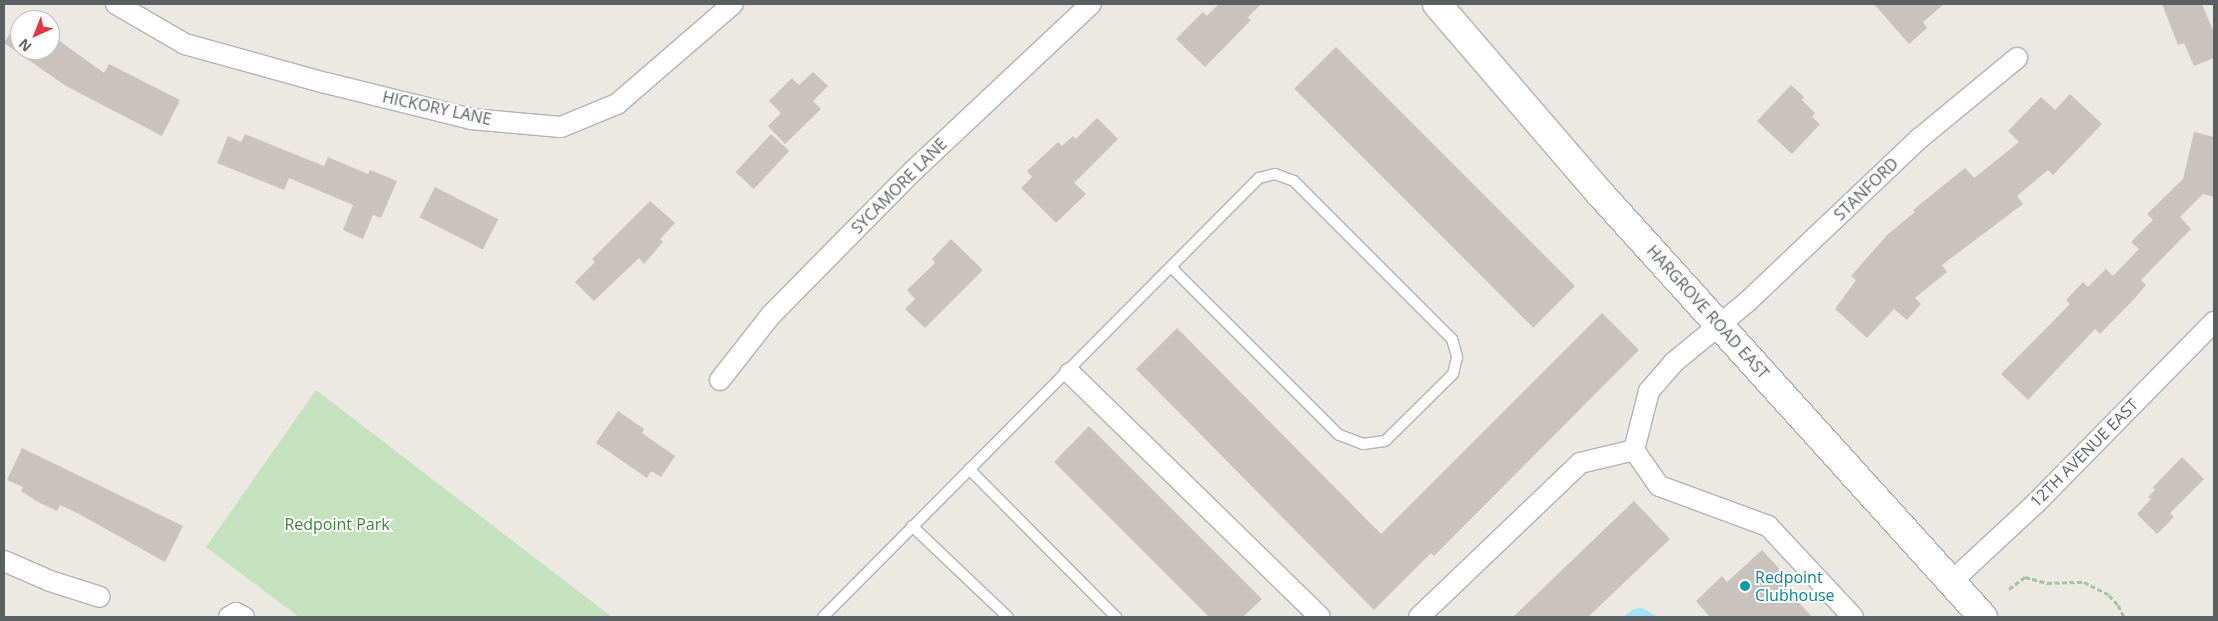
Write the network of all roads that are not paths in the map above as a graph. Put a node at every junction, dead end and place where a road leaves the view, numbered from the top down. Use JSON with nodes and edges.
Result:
{"nodes":[{"id":1,"x":116,"y":4,"type":"edge"},
{"id":2,"x":733,"y":4,"type":"edge"},
{"id":3,"x":1091,"y":4,"type":"edge"},
{"id":4,"x":1437,"y":4,"type":"edge"},
{"id":5,"x":2016,"y":58,"type":"dead end"},
{"id":6,"x":1171,"y":267,"type":"junction"},
{"id":7,"x":2214,"y":322,"type":"edge"},
{"id":8,"x":1720,"y":325,"type":"junction"},
{"id":9,"x":1070,"y":372,"type":"junction"},
{"id":10,"x":720,"y":380,"type":"dead end"},
{"id":11,"x":1634,"y":450,"type":"junction"},
{"id":12,"x":969,"y":469,"type":"junction"},
{"id":13,"x":912,"y":526,"type":"junction"},
{"id":14,"x":4,"y":561,"type":"edge"},
{"id":15,"x":1951,"y":582,"type":"junction"},
{"id":16,"x":100,"y":597,"type":"dead end"},
{"id":17,"x":229,"y":617,"type":"edge"},
{"id":18,"x":244,"y":617,"type":"edge"},
{"id":19,"x":823,"y":617,"type":"edge"},
{"id":20,"x":1008,"y":617,"type":"edge"},
{"id":21,"x":1116,"y":617,"type":"edge"},
{"id":22,"x":1320,"y":617,"type":"edge"},
{"id":23,"x":1419,"y":617,"type":"edge"},
{"id":24,"x":1853,"y":617,"type":"edge"},
{"id":25,"x":1983,"y":617,"type":"edge"}],
"edges":[{"from":1,"to":2,"type":"street","name":"HICKORY LANE"},
{"from":3,"to":10,"type":"street","name":"SYCAMORE LANE"},
{"from":4,"to":8,"type":"main road","name":"HARGROVE ROAD EAST"},
{"from":5,"to":8,"type":"street","name":"STANFORD"},
{"from":6,"to":6,"type":"lane"},
{"from":6,"to":9,"type":"lane"},
{"from":7,"to":15,"type":"street","name":"12TH AVENUE EAST"},
{"from":8,"to":11,"type":"street","name":"STANFORD"},
{"from":8,"to":15,"type":"main road","name":"HARGROVE ROAD EAST"},
{"from":9,"to":12,"type":"lane"},
{"from":9,"to":22,"type":"street"},
{"from":11,"to":23,"type":"street"},
{"from":11,"to":24,"type":"street"},
{"from":12,"to":13,"type":"lane"},
{"from":12,"to":21,"type":"lane"},
{"from":13,"to":19,"type":"lane"},
{"from":13,"to":20,"type":"lane"},
{"from":14,"to":16,"type":"street"},
{"from":15,"to":25,"type":"main road","name":"HARGROVE ROAD EAST"},
{"from":17,"to":18,"type":"street"}]}
